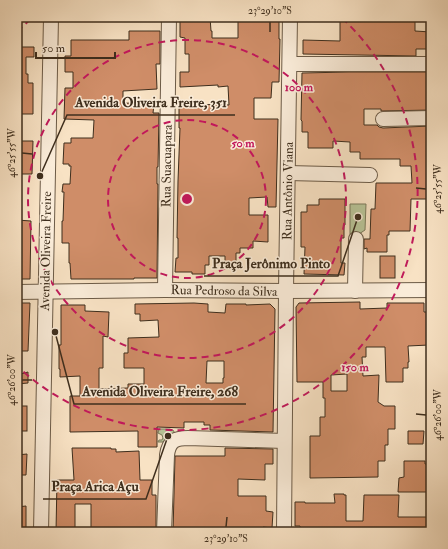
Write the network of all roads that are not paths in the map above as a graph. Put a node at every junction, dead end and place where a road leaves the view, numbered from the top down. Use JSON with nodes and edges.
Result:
{"nodes":[{"id":1,"x":51,"y":17,"type":"edge"},
{"id":2,"x":168,"y":17,"type":"edge"},
{"id":3,"x":290,"y":17,"type":"edge"},
{"id":4,"x":290,"y":64,"type":"junction"},
{"id":5,"x":431,"y":64,"type":"edge"},
{"id":6,"x":431,"y":118,"type":"edge"},
{"id":7,"x":383,"y":119,"type":"dead end"},
{"id":8,"x":288,"y":173,"type":"junction"},
{"id":9,"x":370,"y":175,"type":"dead end"},
{"id":10,"x":356,"y":239,"type":"dead end"},
{"id":11,"x":165,"y":290,"type":"junction"},
{"id":12,"x":431,"y":290,"type":"edge"},
{"id":13,"x":286,"y":291,"type":"junction"},
{"id":14,"x":355,"y":291,"type":"junction"},
{"id":15,"x":17,"y":292,"type":"edge"},
{"id":16,"x":46,"y":292,"type":"junction"},
{"id":17,"x":284,"y":441,"type":"junction"},
{"id":18,"x":41,"y":532,"type":"edge"},
{"id":19,"x":164,"y":532,"type":"edge"},
{"id":20,"x":284,"y":532,"type":"edge"}],
"edges":[{"from":1,"to":16,"type":"street","name":"Avenida Oliveira Freire"},
{"from":2,"to":11,"type":"street","name":"Rua Suacuapara"},
{"from":3,"to":4,"type":"street","name":"Rua Antônio Viana"},
{"from":4,"to":5,"type":"street"},
{"from":4,"to":8,"type":"street","name":"Rua Antônio Viana"},
{"from":6,"to":7,"type":"street"},
{"from":8,"to":9,"type":"street"},
{"from":8,"to":13,"type":"street","name":"Rua Antônio Viana"},
{"from":10,"to":14,"type":"street"},
{"from":11,"to":13,"type":"street","name":"Rua Pedroso da Silva"},
{"from":11,"to":16,"type":"street","name":"Rua Pedroso da Silva"},
{"from":12,"to":14,"type":"street","name":"Rua Pedroso da Silva"},
{"from":13,"to":14,"type":"street","name":"Rua Pedroso da Silva"},
{"from":13,"to":17,"type":"street","name":"Rua Antônio Viana"},
{"from":15,"to":16,"type":"street","name":"Rua Pedroso da Silva"},
{"from":16,"to":18,"type":"street","name":"Avenida Oliveira Freire"},
{"from":17,"to":19,"type":"street"},
{"from":17,"to":20,"type":"street","name":"Rua Antônio Viana"}]}
